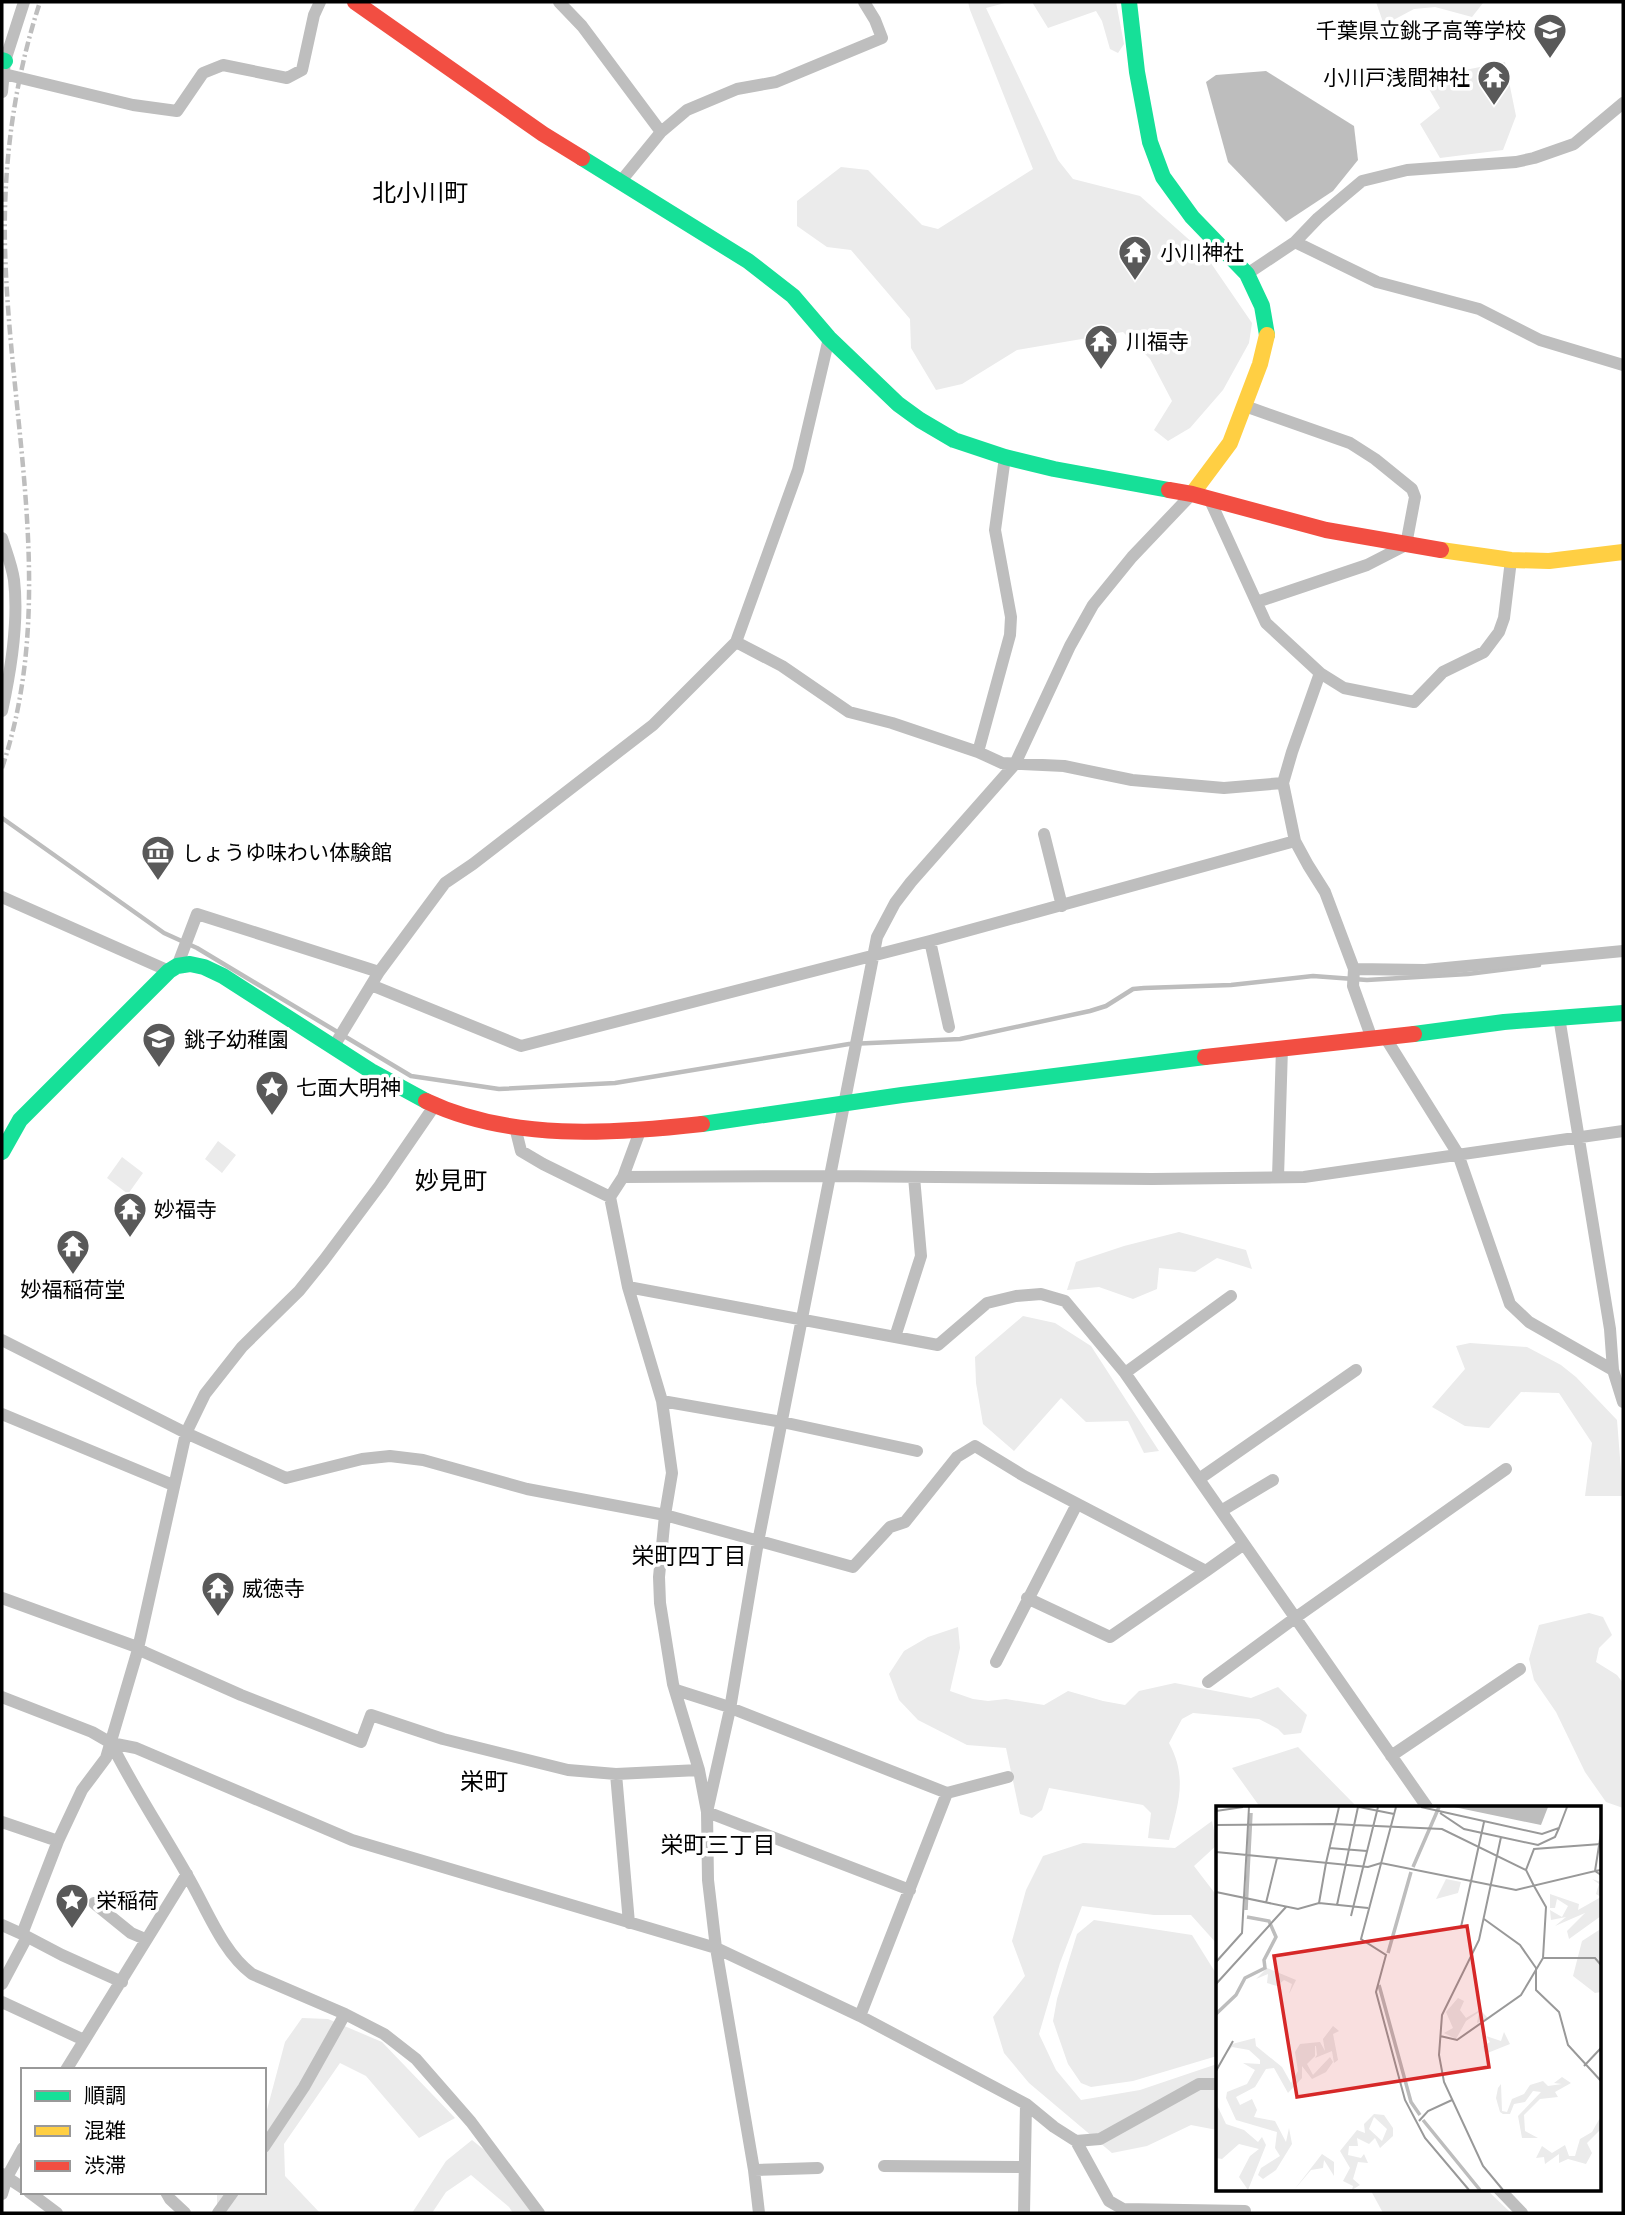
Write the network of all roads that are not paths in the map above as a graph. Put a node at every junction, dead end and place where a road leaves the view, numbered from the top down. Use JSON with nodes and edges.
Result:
{"nodes":[{"id":1,"x":24,"y":2,"type":"edge"},
{"id":2,"x":320,"y":2,"type":"edge"},
{"id":3,"x":355,"y":2,"type":"edge"},
{"id":4,"x":559,"y":2,"type":"edge"},
{"id":5,"x":864,"y":2,"type":"edge"},
{"id":6,"x":1129,"y":2,"type":"edge"},
{"id":7,"x":4,"y":65,"type":"edge"},
{"id":8,"x":2,"y":92,"type":"edge"},
{"id":9,"x":1623,"y":103,"type":"edge"},
{"id":10,"x":661,"y":132,"type":"junction"},
{"id":11,"x":621,"y":181,"type":"junction"},
{"id":12,"x":1295,"y":242,"type":"junction"},
{"id":13,"x":1247,"y":274,"type":"junction"},
{"id":14,"x":830,"y":338,"type":"junction"},
{"id":15,"x":1623,"y":365,"type":"edge"},
{"id":16,"x":1245,"y":407,"type":"junction"},
{"id":17,"x":1005,"y":457,"type":"junction"},
{"id":18,"x":1192,"y":494,"type":"junction"},
{"id":19,"x":1209,"y":498,"type":"junction"},
{"id":20,"x":2,"y":538,"type":"edge"},
{"id":21,"x":1406,"y":545,"type":"junction"},
{"id":22,"x":1623,"y":552,"type":"edge"},
{"id":23,"x":1511,"y":560,"type":"junction"},
{"id":24,"x":1257,"y":602,"type":"junction"},
{"id":25,"x":736,"y":642,"type":"junction"},
{"id":26,"x":1320,"y":673,"type":"junction"},
{"id":27,"x":2,"y":710,"type":"edge"},
{"id":28,"x":978,"y":752,"type":"junction"},
{"id":29,"x":1015,"y":764,"type":"junction"},
{"id":30,"x":1283,"y":783,"type":"junction"},
{"id":31,"x":1044,"y":834,"type":"dead end"},
{"id":32,"x":1295,"y":841,"type":"junction"},
{"id":33,"x":2,"y":897,"type":"edge"},
{"id":34,"x":1062,"y":906,"type":"junction"},
{"id":35,"x":930,"y":941,"type":"junction"},
{"id":36,"x":1623,"y":951,"type":"edge"},
{"id":37,"x":872,"y":956,"type":"junction"},
{"id":38,"x":174,"y":968,"type":"junction"},
{"id":39,"x":1354,"y":969,"type":"junction"},
{"id":40,"x":379,"y":972,"type":"junction"},
{"id":41,"x":371,"y":985,"type":"junction"},
{"id":42,"x":1623,"y":1013,"type":"edge"},
{"id":43,"x":1559,"y":1017,"type":"junction"},
{"id":44,"x":949,"y":1027,"type":"dead end"},
{"id":45,"x":1378,"y":1038,"type":"junction"},
{"id":46,"x":334,"y":1046,"type":"junction"},
{"id":47,"x":1282,"y":1048,"type":"junction"},
{"id":48,"x":845,"y":1102,"type":"junction"},
{"id":49,"x":435,"y":1105,"type":"junction"},
{"id":50,"x":515,"y":1127,"type":"junction"},
{"id":51,"x":640,"y":1130,"type":"junction"},
{"id":52,"x":1623,"y":1131,"type":"edge"},
{"id":53,"x":1579,"y":1139,"type":"junction"},
{"id":54,"x":2,"y":1152,"type":"edge"},
{"id":55,"x":1458,"y":1154,"type":"junction"},
{"id":56,"x":831,"y":1176,"type":"junction"},
{"id":57,"x":623,"y":1177,"type":"junction"},
{"id":58,"x":914,"y":1177,"type":"junction"},
{"id":59,"x":1278,"y":1177,"type":"junction"},
{"id":60,"x":610,"y":1197,"type":"junction"},
{"id":61,"x":628,"y":1287,"type":"junction"},
{"id":62,"x":1231,"y":1296,"type":"dead end"},
{"id":63,"x":802,"y":1319,"type":"junction"},
{"id":64,"x":895,"y":1336,"type":"junction"},
{"id":65,"x":2,"y":1340,"type":"edge"},
{"id":66,"x":1356,"y":1370,"type":"dead end"},
{"id":67,"x":1613,"y":1370,"type":"junction"},
{"id":68,"x":1125,"y":1373,"type":"junction"},
{"id":69,"x":662,"y":1401,"type":"junction"},
{"id":70,"x":1623,"y":1402,"type":"edge"},
{"id":71,"x":2,"y":1415,"type":"edge"},
{"id":72,"x":782,"y":1422,"type":"junction"},
{"id":73,"x":186,"y":1433,"type":"junction"},
{"id":74,"x":917,"y":1451,"type":"dead end"},
{"id":75,"x":1506,"y":1469,"type":"dead end"},
{"id":76,"x":1199,"y":1479,"type":"junction"},
{"id":77,"x":1273,"y":1480,"type":"dead end"},
{"id":78,"x":173,"y":1485,"type":"junction"},
{"id":79,"x":1077,"y":1504,"type":"junction"},
{"id":80,"x":1222,"y":1511,"type":"junction"},
{"id":81,"x":665,"y":1515,"type":"junction"},
{"id":82,"x":758,"y":1542,"type":"junction"},
{"id":83,"x":1244,"y":1544,"type":"junction"},
{"id":84,"x":1206,"y":1571,"type":"junction"},
{"id":85,"x":2,"y":1598,"type":"edge"},
{"id":86,"x":1027,"y":1598,"type":"junction"},
{"id":87,"x":1295,"y":1618,"type":"junction"},
{"id":88,"x":137,"y":1647,"type":"junction"},
{"id":89,"x":996,"y":1662,"type":"dead end"},
{"id":90,"x":1520,"y":1669,"type":"dead end"},
{"id":91,"x":1208,"y":1682,"type":"dead end"},
{"id":92,"x":676,"y":1690,"type":"junction"},
{"id":93,"x":2,"y":1697,"type":"edge"},
{"id":94,"x":730,"y":1709,"type":"junction"},
{"id":95,"x":111,"y":1743,"type":"junction"},
{"id":96,"x":1391,"y":1756,"type":"junction"},
{"id":97,"x":699,"y":1770,"type":"junction"},
{"id":98,"x":616,"y":1774,"type":"junction"},
{"id":99,"x":1008,"y":1777,"type":"dead end"},
{"id":100,"x":947,"y":1793,"type":"junction"},
{"id":101,"x":1426,"y":1806,"type":"edge"},
{"id":102,"x":706,"y":1812,"type":"junction"},
{"id":103,"x":2,"y":1822,"type":"edge"},
{"id":104,"x":58,"y":1841,"type":"junction"},
{"id":105,"x":187,"y":1874,"type":"junction"},
{"id":106,"x":910,"y":1890,"type":"junction"},
{"id":107,"x":94,"y":1903,"type":"dead end"},
{"id":108,"x":629,"y":1923,"type":"junction"},
{"id":109,"x":2,"y":1925,"type":"edge"},
{"id":110,"x":25,"y":1935,"type":"junction"},
{"id":111,"x":145,"y":1939,"type":"junction"},
{"id":112,"x":716,"y":1948,"type":"junction"},
{"id":113,"x":122,"y":1982,"type":"junction"},
{"id":114,"x":2,"y":1984,"type":"edge"},
{"id":115,"x":2,"y":2002,"type":"edge"},
{"id":116,"x":345,"y":2014,"type":"junction"},
{"id":117,"x":860,"y":2016,"type":"junction"},
{"id":118,"x":84,"y":2040,"type":"junction"},
{"id":119,"x":67,"y":2068,"type":"edge"},
{"id":120,"x":1216,"y":2084,"type":"edge"},
{"id":121,"x":1026,"y":2104,"type":"junction"},
{"id":122,"x":1076,"y":2141,"type":"junction"},
{"id":123,"x":266,"y":2144,"type":"edge"},
{"id":124,"x":21,"y":2151,"type":"edge"},
{"id":125,"x":884,"y":2165,"type":"dead end"},
{"id":126,"x":1024,"y":2167,"type":"junction"},
{"id":127,"x":818,"y":2168,"type":"dead end"},
{"id":128,"x":754,"y":2170,"type":"junction"},
{"id":129,"x":4,"y":2175,"type":"edge"},
{"id":130,"x":21,"y":2187,"type":"edge"},
{"id":131,"x":1500,"y":2190,"type":"edge"},
{"id":132,"x":2,"y":2194,"type":"edge"},
{"id":133,"x":32,"y":2194,"type":"edge"},
{"id":134,"x":167,"y":2194,"type":"edge"},
{"id":135,"x":232,"y":2194,"type":"edge"},
{"id":136,"x":1245,"y":2211,"type":"dead end"},
{"id":137,"x":57,"y":2213,"type":"edge"},
{"id":138,"x":185,"y":2213,"type":"edge"},
{"id":139,"x":218,"y":2213,"type":"edge"},
{"id":140,"x":539,"y":2213,"type":"edge"},
{"id":141,"x":759,"y":2213,"type":"edge"},
{"id":142,"x":1024,"y":2213,"type":"edge"},
{"id":143,"x":1522,"y":2213,"type":"edge"}],
"edges":[{"from":1,"to":7,"type":"street"},
{"from":2,"to":7,"type":"street"},
{"from":3,"to":11,"type":"street"},
{"from":4,"to":10,"type":"street"},
{"from":5,"to":10,"type":"street"},
{"from":6,"to":13,"type":"street"},
{"from":7,"to":8,"type":"street"},
{"from":9,"to":12,"type":"street"},
{"from":10,"to":11,"type":"street"},
{"from":11,"to":14,"type":"street"},
{"from":12,"to":13,"type":"street"},
{"from":12,"to":15,"type":"street"},
{"from":13,"to":16,"type":"street"},
{"from":14,"to":17,"type":"street"},
{"from":14,"to":25,"type":"street"},
{"from":16,"to":18,"type":"street"},
{"from":16,"to":21,"type":"street"},
{"from":17,"to":18,"type":"street"},
{"from":17,"to":28,"type":"street"},
{"from":18,"to":19,"type":"street"},
{"from":18,"to":29,"type":"street"},
{"from":19,"to":21,"type":"street"},
{"from":19,"to":24,"type":"street"},
{"from":20,"to":27,"type":"street"},
{"from":21,"to":23,"type":"street"},
{"from":21,"to":24,"type":"street"},
{"from":22,"to":23,"type":"street"},
{"from":23,"to":26,"type":"street"},
{"from":24,"to":26,"type":"street"},
{"from":25,"to":28,"type":"street"},
{"from":25,"to":40,"type":"street"},
{"from":26,"to":30,"type":"street"},
{"from":28,"to":29,"type":"street"},
{"from":29,"to":30,"type":"street"},
{"from":29,"to":37,"type":"street"},
{"from":30,"to":32,"type":"street"},
{"from":31,"to":34,"type":"street"},
{"from":32,"to":34,"type":"street"},
{"from":32,"to":39,"type":"street"},
{"from":33,"to":38,"type":"street"},
{"from":34,"to":35,"type":"street"},
{"from":35,"to":37,"type":"street"},
{"from":35,"to":44,"type":"street"},
{"from":36,"to":39,"type":"street"},
{"from":37,"to":41,"type":"street"},
{"from":37,"to":48,"type":"street"},
{"from":38,"to":40,"type":"street"},
{"from":38,"to":46,"type":"street"},
{"from":38,"to":54,"type":"street"},
{"from":39,"to":45,"type":"street"},
{"from":40,"to":41,"type":"street"},
{"from":41,"to":46,"type":"street"},
{"from":42,"to":43,"type":"street"},
{"from":43,"to":45,"type":"street"},
{"from":43,"to":53,"type":"street"},
{"from":45,"to":47,"type":"street"},
{"from":45,"to":55,"type":"street"},
{"from":46,"to":49,"type":"street"},
{"from":47,"to":48,"type":"street"},
{"from":47,"to":59,"type":"street"},
{"from":48,"to":51,"type":"street"},
{"from":48,"to":56,"type":"street"},
{"from":49,"to":50,"type":"street"},
{"from":49,"to":73,"type":"street"},
{"from":50,"to":51,"type":"street"},
{"from":50,"to":60,"type":"street"},
{"from":51,"to":57,"type":"street"},
{"from":52,"to":53,"type":"street"},
{"from":53,"to":55,"type":"street"},
{"from":53,"to":67,"type":"street"},
{"from":55,"to":59,"type":"street"},
{"from":55,"to":67,"type":"street"},
{"from":56,"to":57,"type":"street"},
{"from":56,"to":58,"type":"street"},
{"from":56,"to":63,"type":"street"},
{"from":57,"to":60,"type":"street"},
{"from":58,"to":59,"type":"street"},
{"from":58,"to":64,"type":"street"},
{"from":60,"to":61,"type":"street"},
{"from":61,"to":63,"type":"street"},
{"from":61,"to":69,"type":"street"},
{"from":62,"to":68,"type":"street"},
{"from":63,"to":64,"type":"street"},
{"from":63,"to":72,"type":"street"},
{"from":64,"to":68,"type":"street"},
{"from":65,"to":73,"type":"street"},
{"from":66,"to":76,"type":"street"},
{"from":67,"to":70,"type":"street"},
{"from":68,"to":76,"type":"street"},
{"from":69,"to":72,"type":"street"},
{"from":69,"to":81,"type":"street"},
{"from":71,"to":78,"type":"street"},
{"from":72,"to":74,"type":"street"},
{"from":72,"to":82,"type":"street"},
{"from":73,"to":78,"type":"street"},
{"from":73,"to":81,"type":"street"},
{"from":75,"to":87,"type":"street"},
{"from":76,"to":80,"type":"street"},
{"from":77,"to":80,"type":"street"},
{"from":78,"to":88,"type":"street"},
{"from":79,"to":82,"type":"street"},
{"from":79,"to":84,"type":"street"},
{"from":79,"to":86,"type":"street"},
{"from":80,"to":83,"type":"street"},
{"from":81,"to":82,"type":"street"},
{"from":81,"to":92,"type":"street"},
{"from":82,"to":94,"type":"street"},
{"from":83,"to":84,"type":"street"},
{"from":83,"to":87,"type":"street"},
{"from":84,"to":86,"type":"street"},
{"from":85,"to":88,"type":"street"},
{"from":86,"to":89,"type":"street"},
{"from":87,"to":91,"type":"street"},
{"from":87,"to":96,"type":"street"},
{"from":88,"to":95,"type":"street"},
{"from":88,"to":98,"type":"street"},
{"from":90,"to":96,"type":"street"},
{"from":92,"to":94,"type":"street"},
{"from":92,"to":97,"type":"street"},
{"from":93,"to":95,"type":"street"},
{"from":94,"to":100,"type":"street"},
{"from":94,"to":102,"type":"street"},
{"from":95,"to":104,"type":"street"},
{"from":95,"to":105,"type":"street"},
{"from":95,"to":108,"type":"street"},
{"from":96,"to":101,"type":"street"},
{"from":97,"to":98,"type":"street"},
{"from":97,"to":102,"type":"street"},
{"from":98,"to":108,"type":"street"},
{"from":99,"to":100,"type":"street"},
{"from":100,"to":106,"type":"street"},
{"from":102,"to":106,"type":"street"},
{"from":102,"to":112,"type":"street"},
{"from":103,"to":104,"type":"street"},
{"from":104,"to":110,"type":"street"},
{"from":105,"to":111,"type":"street"},
{"from":105,"to":116,"type":"street"},
{"from":106,"to":117,"type":"street"},
{"from":107,"to":111,"type":"street"},
{"from":108,"to":112,"type":"street"},
{"from":109,"to":110,"type":"street"},
{"from":110,"to":113,"type":"street"},
{"from":110,"to":114,"type":"street"},
{"from":111,"to":113,"type":"street"},
{"from":112,"to":117,"type":"street"},
{"from":112,"to":128,"type":"street"},
{"from":113,"to":118,"type":"street"},
{"from":115,"to":118,"type":"street"},
{"from":116,"to":123,"type":"street"},
{"from":116,"to":140,"type":"street"},
{"from":117,"to":121,"type":"street"},
{"from":118,"to":119,"type":"street"},
{"from":120,"to":122,"type":"street"},
{"from":121,"to":122,"type":"street"},
{"from":121,"to":126,"type":"street"},
{"from":122,"to":136,"type":"street"},
{"from":124,"to":129,"type":"street"},
{"from":125,"to":126,"type":"street"},
{"from":126,"to":142,"type":"street"},
{"from":127,"to":128,"type":"street"},
{"from":128,"to":141,"type":"street"},
{"from":129,"to":130,"type":"street"},
{"from":129,"to":132,"type":"street"},
{"from":131,"to":143,"type":"street"},
{"from":133,"to":137,"type":"street"},
{"from":134,"to":138,"type":"street"},
{"from":135,"to":139,"type":"street"}]}
